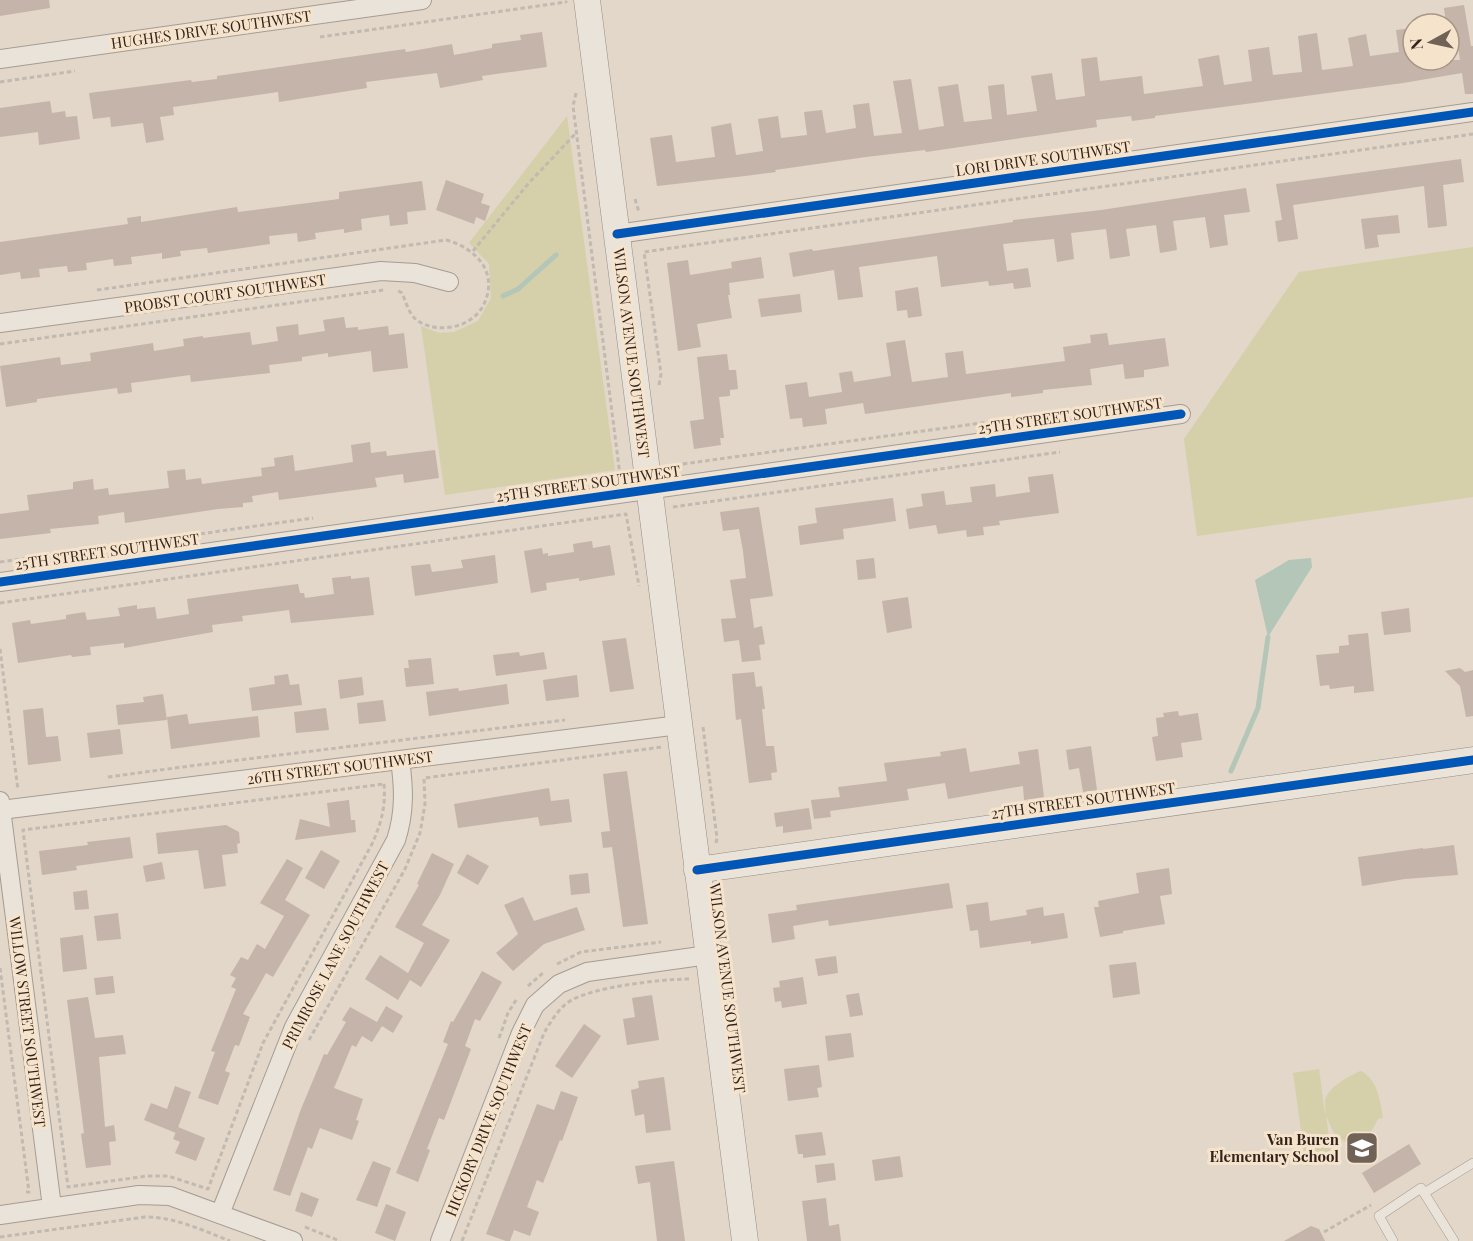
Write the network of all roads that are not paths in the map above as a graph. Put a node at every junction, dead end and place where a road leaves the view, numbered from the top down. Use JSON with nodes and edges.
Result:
{"nodes":[{"id":1,"x":422,"y":0,"type":"edge"},
{"id":2,"x":577,"y":6,"type":"edge"},
{"id":3,"x":0,"y":59,"type":"edge"},
{"id":4,"x":1473,"y":112,"type":"edge"},
{"id":5,"x":617,"y":234,"type":"junction"},
{"id":6,"x":449,"y":282,"type":"dead end"},
{"id":7,"x":0,"y":323,"type":"edge"},
{"id":8,"x":1181,"y":414,"type":"dead end"},
{"id":9,"x":649,"y":490,"type":"junction"},
{"id":10,"x":0,"y":582,"type":"edge"},
{"id":11,"x":691,"y":725,"type":"junction"},
{"id":12,"x":400,"y":760,"type":"junction"},
{"id":13,"x":1473,"y":760,"type":"edge"},
{"id":14,"x":1,"y":805,"type":"edge"},
{"id":15,"x":707,"y":868,"type":"junction"},
{"id":16,"x":708,"y":955,"type":"junction"},
{"id":17,"x":1473,"y":1163,"type":"edge"},
{"id":18,"x":1424,"y":1193,"type":"junction"},
{"id":19,"x":52,"y":1207,"type":"junction"},
{"id":20,"x":220,"y":1214,"type":"junction"},
{"id":21,"x":0,"y":1215,"type":"edge"},
{"id":22,"x":296,"y":1233,"type":"edge"},
{"id":23,"x":440,"y":1241,"type":"edge"},
{"id":24,"x":745,"y":1241,"type":"edge"},
{"id":25,"x":1393,"y":1241,"type":"edge"},
{"id":26,"x":1454,"y":1241,"type":"edge"}],
"edges":[{"from":1,"to":3,"type":"street","name":"HUGHES DRIVE SOUTHWEST"},
{"from":2,"to":5,"type":"main road","name":"WILSON AVENUE SOUTHWEST"},
{"from":4,"to":5,"type":"street","name":"LORI DRIVE SOUTHWEST"},
{"from":5,"to":9,"type":"main road","name":"WILSON AVENUE SOUTHWEST"},
{"from":6,"to":7,"type":"street","name":"PROBST COURT SOUTHWEST"},
{"from":8,"to":9,"type":"street","name":"25TH STREET SOUTHWEST"},
{"from":9,"to":10,"type":"street","name":"25TH STREET SOUTHWEST"},
{"from":9,"to":11,"type":"main road","name":"WILSON AVENUE SOUTHWEST"},
{"from":11,"to":12,"type":"street","name":"26TH STREET SOUTHWEST"},
{"from":11,"to":15,"type":"main road","name":"WILSON AVENUE SOUTHWEST"},
{"from":12,"to":14,"type":"street","name":"26TH STREET SOUTHWEST"},
{"from":12,"to":20,"type":"street","name":"PRIMROSE LANE SOUTHWEST"},
{"from":13,"to":15,"type":"main road","name":"27TH STREET SOUTHWEST"},
{"from":14,"to":19,"type":"street","name":"WILLOW STREET SOUTHWEST"},
{"from":15,"to":16,"type":"main road","name":"WILSON AVENUE SOUTHWEST"},
{"from":16,"to":23,"type":"street","name":"HICKORY DRIVE SOUTHWEST"},
{"from":16,"to":24,"type":"main road","name":"WILSON AVENUE SOUTHWEST"},
{"from":17,"to":18,"type":"lane"},
{"from":18,"to":25,"type":"lane"},
{"from":18,"to":26,"type":"lane"},
{"from":19,"to":20,"type":"street"},
{"from":19,"to":21,"type":"street"},
{"from":20,"to":22,"type":"street"}]}
